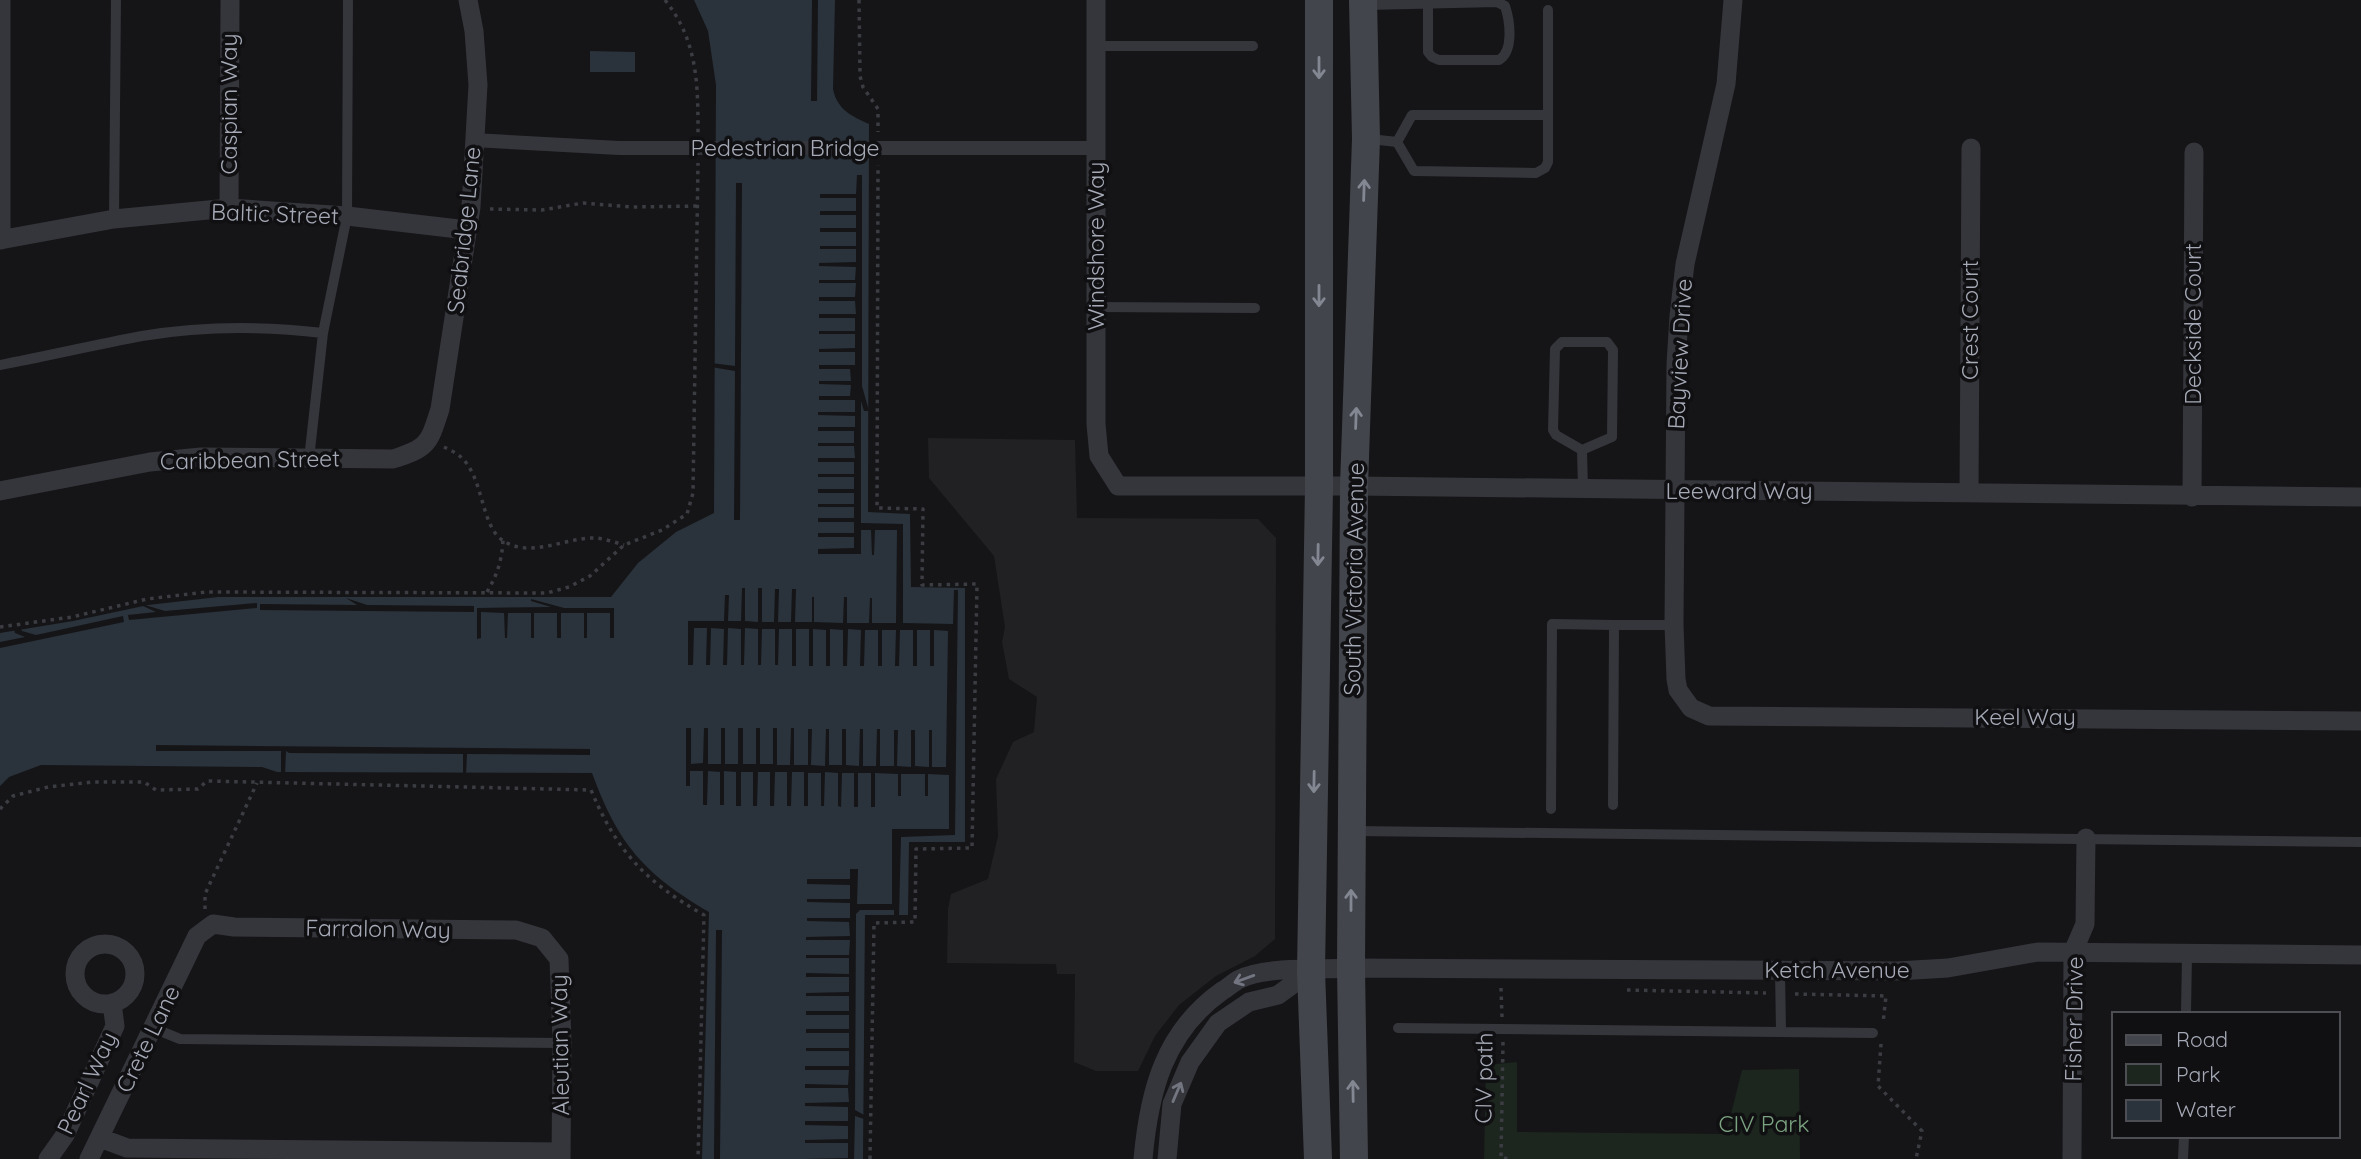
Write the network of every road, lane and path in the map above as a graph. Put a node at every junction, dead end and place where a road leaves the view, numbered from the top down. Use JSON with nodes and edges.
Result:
{"nodes":[{"id":1,"x":1,"y":0,"type":"edge"},
{"id":2,"x":116,"y":0,"type":"edge"},
{"id":3,"x":230,"y":0,"type":"edge"},
{"id":4,"x":348,"y":0,"type":"edge"},
{"id":5,"x":468,"y":0,"type":"edge"},
{"id":6,"x":665,"y":0,"type":"edge"},
{"id":7,"x":859,"y":0,"type":"edge"},
{"id":8,"x":1096,"y":0,"type":"edge"},
{"id":9,"x":1319,"y":0,"type":"edge"},
{"id":10,"x":1733,"y":0,"type":"edge"},
{"id":11,"x":1363,"y":2,"type":"edge"},
{"id":12,"x":1428,"y":3,"type":"junction"},
{"id":13,"x":1548,"y":10,"type":"dead end"},
{"id":14,"x":1096,"y":46,"type":"junction"},
{"id":15,"x":1253,"y":46,"type":"dead end"},
{"id":16,"x":1548,"y":116,"type":"junction"},
{"id":17,"x":878,"y":137,"type":"dead end"},
{"id":18,"x":698,"y":138,"type":"dead end"},
{"id":19,"x":1366,"y":139,"type":"junction"},
{"id":20,"x":473,"y":140,"type":"junction"},
{"id":21,"x":1397,"y":142,"type":"junction"},
{"id":22,"x":1096,"y":148,"type":"junction"},
{"id":23,"x":1971,"y":148,"type":"dead end"},
{"id":24,"x":698,"y":152,"type":"dead end"},
{"id":25,"x":2194,"y":152,"type":"dead end"},
{"id":26,"x":878,"y":164,"type":"dead end"},
{"id":27,"x":698,"y":206,"type":"junction"},
{"id":28,"x":229,"y":208,"type":"junction"},
{"id":29,"x":471,"y":208,"type":"junction"},
{"id":30,"x":347,"y":216,"type":"junction"},
{"id":31,"x":114,"y":219,"type":"junction"},
{"id":32,"x":467,"y":230,"type":"junction"},
{"id":33,"x":0,"y":240,"type":"edge"},
{"id":34,"x":1096,"y":307,"type":"junction"},
{"id":35,"x":1255,"y":308,"type":"dead end"},
{"id":36,"x":323,"y":333,"type":"junction"},
{"id":37,"x":0,"y":365,"type":"edge"},
{"id":38,"x":424,"y":445,"type":"junction"},
{"id":39,"x":1582,"y":450,"type":"junction"},
{"id":40,"x":309,"y":459,"type":"junction"},
{"id":41,"x":1118,"y":486,"type":"joint"},
{"id":42,"x":1319,"y":486,"type":"junction"},
{"id":43,"x":1354,"y":486,"type":"junction"},
{"id":44,"x":1583,"y":490,"type":"junction"},
{"id":45,"x":1674,"y":490,"type":"junction"},
{"id":46,"x":0,"y":491,"type":"edge"},
{"id":47,"x":1969,"y":492,"type":"junction"},
{"id":48,"x":2192,"y":497,"type":"junction"},
{"id":49,"x":2361,"y":497,"type":"edge"},
{"id":50,"x":503,"y":540,"type":"junction"},
{"id":51,"x":624,"y":545,"type":"junction"},
{"id":52,"x":487,"y":592,"type":"junction"},
{"id":53,"x":1614,"y":625,"type":"junction"},
{"id":54,"x":1674,"y":625,"type":"junction"},
{"id":55,"x":0,"y":628,"type":"edge"},
{"id":56,"x":1691,"y":708,"type":"joint"},
{"id":57,"x":2361,"y":721,"type":"edge"},
{"id":58,"x":257,"y":783,"type":"junction"},
{"id":59,"x":1613,"y":805,"type":"dead end"},
{"id":60,"x":0,"y":809,"type":"edge"},
{"id":61,"x":1551,"y":809,"type":"dead end"},
{"id":62,"x":1352,"y":831,"type":"junction"},
{"id":63,"x":2086,"y":838,"type":"junction"},
{"id":64,"x":2361,"y":842,"type":"edge"},
{"id":65,"x":214,"y":924,"type":"junction"},
{"id":66,"x":542,"y":938,"type":"joint"},
{"id":67,"x":2073,"y":952,"type":"junction"},
{"id":68,"x":2187,"y":953,"type":"junction"},
{"id":69,"x":2361,"y":955,"type":"edge"},
{"id":70,"x":1351,"y":968,"type":"junction"},
{"id":71,"x":1311,"y":971,"type":"junction"},
{"id":72,"x":1780,"y":971,"type":"junction"},
{"id":73,"x":1501,"y":988,"type":"dead end"},
{"id":74,"x":112,"y":1003,"type":"dead end"},
{"id":75,"x":2186,"y":1012,"type":"edge"},
{"id":76,"x":152,"y":1028,"type":"junction"},
{"id":77,"x":1398,"y":1028,"type":"dead end"},
{"id":78,"x":1503,"y":1030,"type":"junction"},
{"id":79,"x":1781,"y":1032,"type":"junction"},
{"id":80,"x":1872,"y":1033,"type":"dead end"},
{"id":81,"x":562,"y":1043,"type":"junction"},
{"id":82,"x":100,"y":1138,"type":"junction"},
{"id":83,"x":2184,"y":1138,"type":"edge"},
{"id":84,"x":561,"y":1156,"type":"edge"},
{"id":85,"x":48,"y":1159,"type":"edge"},
{"id":86,"x":89,"y":1159,"type":"edge"},
{"id":87,"x":698,"y":1159,"type":"edge"},
{"id":88,"x":870,"y":1159,"type":"edge"},
{"id":89,"x":1143,"y":1159,"type":"edge"},
{"id":90,"x":1167,"y":1159,"type":"edge"},
{"id":91,"x":1318,"y":1159,"type":"edge"},
{"id":92,"x":1354,"y":1159,"type":"edge"},
{"id":93,"x":1512,"y":1159,"type":"edge"},
{"id":94,"x":2072,"y":1159,"type":"edge"},
{"id":95,"x":2183,"y":1159,"type":"edge"}],
"edges":[{"from":1,"to":33,"type":"street"},
{"from":2,"to":31,"type":"lane"},
{"from":3,"to":28,"type":"street","name":"Caspian Way"},
{"from":4,"to":30,"type":"lane"},
{"from":5,"to":20,"type":"street","name":"Seabridge Lane"},
{"from":6,"to":18,"type":"path"},
{"from":7,"to":17,"type":"path"},
{"from":8,"to":14,"type":"street","name":"Windshore Way"},
{"from":9,"to":42,"type":"main road","name":"South Victoria Avenue","one_way":true},
{"from":10,"to":45,"type":"street","name":"Bayview Drive"},
{"from":11,"to":12,"type":"lane"},
{"from":11,"to":19,"type":"main road","name":"South Victoria Avenue"},
{"from":12,"to":12,"type":"lane"},
{"from":13,"to":16,"type":"lane"},
{"from":14,"to":15,"type":"lane"},
{"from":14,"to":22,"type":"street","name":"Windshore Way"},
{"from":16,"to":21,"type":"lane"},
{"from":16,"to":21,"type":"lane"},
{"from":19,"to":21,"type":"lane"},
{"from":43,"to":19,"type":"main road","name":"South Victoria Avenue","one_way":true},
{"from":20,"to":22,"type":"street","name":"Pedestrian Bridge"},
{"from":20,"to":29,"type":"street","name":"Seabridge Lane"},
{"from":22,"to":34,"type":"street","name":"Windshore Way"},
{"from":23,"to":47,"type":"street","name":"Crest Court"},
{"from":24,"to":27,"type":"path"},
{"from":25,"to":48,"type":"street","name":"Deckside Court"},
{"from":26,"to":88,"type":"path"},
{"from":27,"to":29,"type":"path"},
{"from":27,"to":51,"type":"path"},
{"from":28,"to":30,"type":"street","name":"Baltic Street"},
{"from":28,"to":31,"type":"street","name":"Baltic Street"},
{"from":29,"to":32,"type":"street","name":"Seabridge Lane"},
{"from":30,"to":32,"type":"street","name":"Baltic Street"},
{"from":30,"to":36,"type":"lane"},
{"from":31,"to":33,"type":"street","name":"Baltic Street"},
{"from":32,"to":38,"type":"street","name":"Seabridge Lane"},
{"from":34,"to":35,"type":"lane"},
{"from":34,"to":41,"type":"street","name":"Windshore Way"},
{"from":36,"to":37,"type":"lane"},
{"from":36,"to":40,"type":"lane"},
{"from":38,"to":40,"type":"street","name":"Caribbean Street"},
{"from":38,"to":50,"type":"path"},
{"from":39,"to":39,"type":"lane"},
{"from":39,"to":44,"type":"lane"},
{"from":40,"to":46,"type":"street","name":"Caribbean Street"},
{"from":41,"to":42,"type":"street","name":"Leeward Way"},
{"from":42,"to":43,"type":"street","name":"Leeward Way"},
{"from":42,"to":71,"type":"main road","name":"South Victoria Avenue","one_way":true},
{"from":43,"to":44,"type":"street","name":"Leeward Way"},
{"from":43,"to":62,"type":"main road","name":"South Victoria Avenue"},
{"from":44,"to":45,"type":"street","name":"Leeward Way"},
{"from":45,"to":47,"type":"street","name":"Leeward Way"},
{"from":45,"to":54,"type":"street","name":"Bayview Drive"},
{"from":47,"to":48,"type":"street","name":"Leeward Way"},
{"from":48,"to":49,"type":"street","name":"Leeward Way"},
{"from":50,"to":51,"type":"path"},
{"from":50,"to":52,"type":"path"},
{"from":51,"to":52,"type":"path"},
{"from":52,"to":55,"type":"path"},
{"from":53,"to":54,"type":"lane"},
{"from":53,"to":59,"type":"lane"},
{"from":53,"to":61,"type":"lane"},
{"from":54,"to":56,"type":"street","name":"Bayview Drive"},
{"from":56,"to":57,"type":"street","name":"Keel Way"},
{"from":58,"to":60,"type":"path"},
{"from":58,"to":65,"type":"path"},
{"from":58,"to":87,"type":"path"},
{"from":62,"to":63,"type":"lane"},
{"from":70,"to":62,"type":"main road","name":"South Victoria Avenue","one_way":true},
{"from":63,"to":64,"type":"lane"},
{"from":63,"to":67,"type":"street","name":"Fisher Drive"},
{"from":65,"to":66,"type":"street","name":"Farralon Way"},
{"from":65,"to":76,"type":"street","name":"Crete Lane"},
{"from":66,"to":81,"type":"street","name":"Aleutian Way"},
{"from":67,"to":68,"type":"street","name":"Ketch Avenue"},
{"from":67,"to":72,"type":"street","name":"Ketch Avenue"},
{"from":67,"to":94,"type":"street","name":"Fisher Drive"},
{"from":68,"to":69,"type":"street","name":"Ketch Avenue"},
{"from":68,"to":75,"type":"lane"},
{"from":70,"to":71,"type":"street","name":"Ketch Avenue"},
{"from":70,"to":72,"type":"street","name":"Ketch Avenue"},
{"from":92,"to":70,"type":"main road","name":"South Victoria Avenue","one_way":true},
{"from":71,"to":89,"type":"street","name":"Ketch Avenue","one_way":true},
{"from":90,"to":71,"type":"street","one_way":true},
{"from":71,"to":91,"type":"main road","name":"South Victoria Avenue"},
{"from":72,"to":79,"type":"lane"},
{"from":73,"to":78,"type":"path","name":"CIV path"},
{"from":74,"to":85,"type":"street","name":"Pearl Way"},
{"from":76,"to":81,"type":"lane"},
{"from":76,"to":82,"type":"street","name":"Crete Lane"},
{"from":77,"to":78,"type":"lane"},
{"from":78,"to":79,"type":"lane"},
{"from":78,"to":93,"type":"path","name":"CIV path"},
{"from":79,"to":80,"type":"lane"},
{"from":81,"to":84,"type":"street","name":"Aleutian Way"},
{"from":82,"to":84,"type":"street"},
{"from":82,"to":86,"type":"street","name":"Crete Lane"},
{"from":83,"to":95,"type":"lane"}]}
